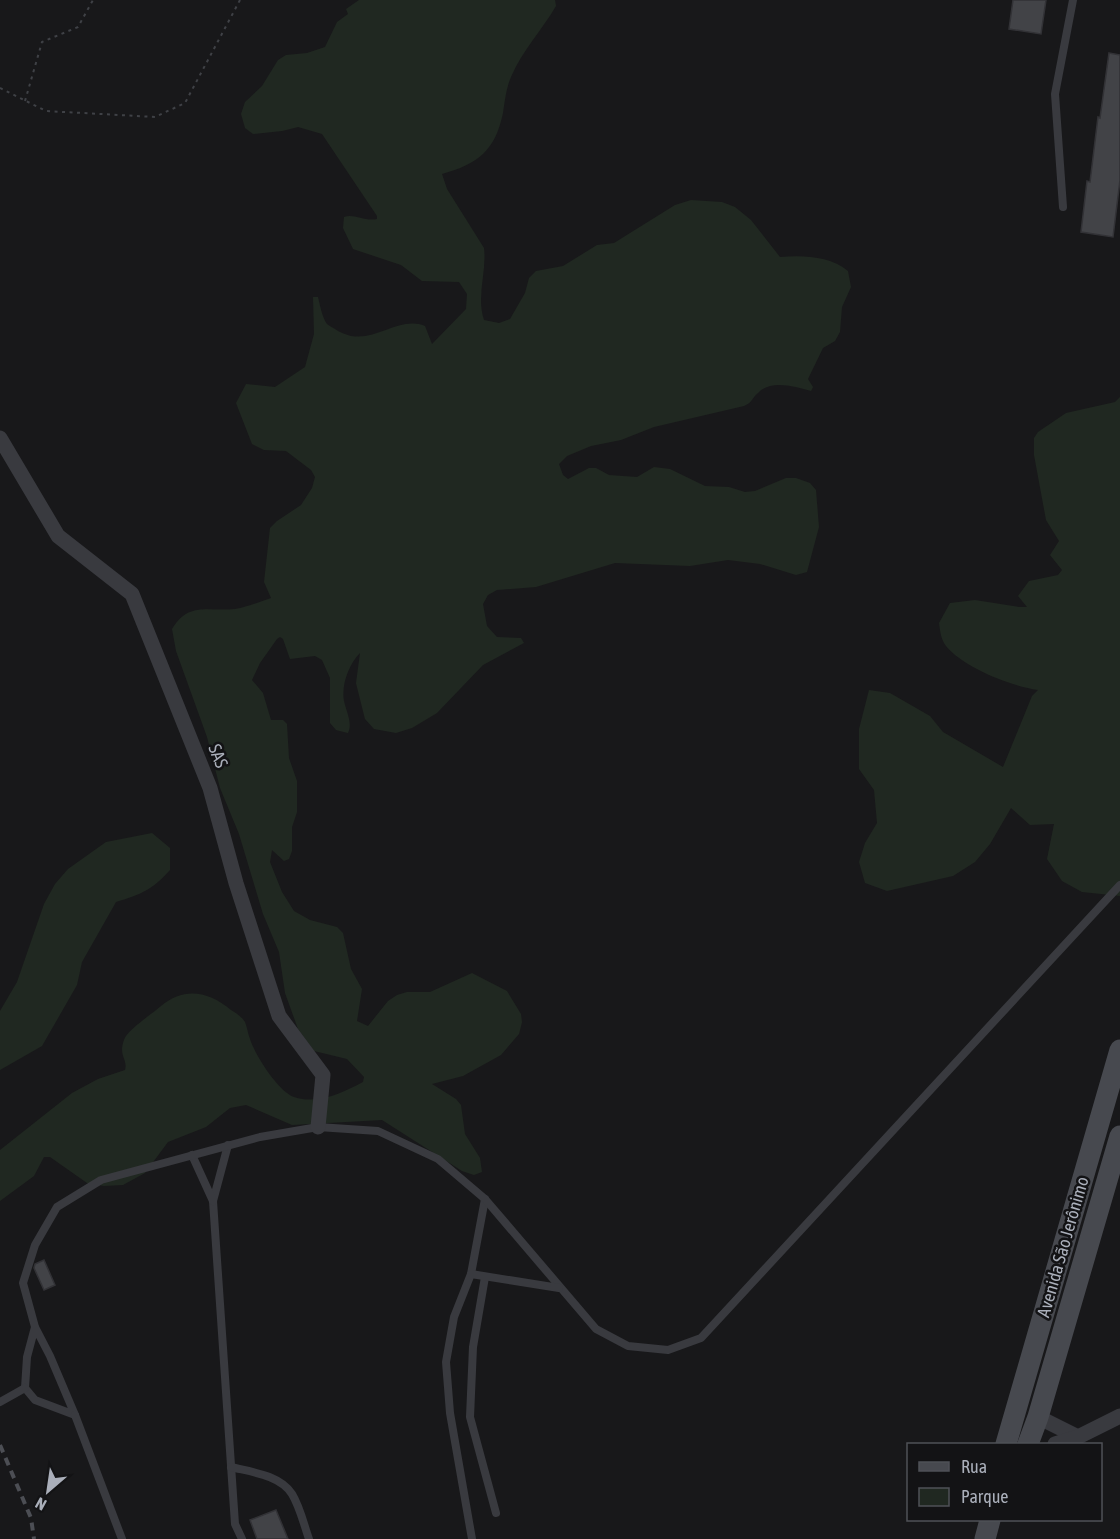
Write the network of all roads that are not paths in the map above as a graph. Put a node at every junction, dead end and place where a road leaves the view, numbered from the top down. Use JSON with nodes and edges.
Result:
{"nodes":[{"id":1,"x":1073,"y":0,"type":"edge"},
{"id":2,"x":1063,"y":207,"type":"dead end"},
{"id":3,"x":0,"y":438,"type":"edge"},
{"id":4,"x":1120,"y":885,"type":"edge"},
{"id":5,"x":1120,"y":1050,"type":"edge"},
{"id":6,"x":318,"y":1127,"type":"junction"},
{"id":7,"x":1120,"y":1136,"type":"edge"},
{"id":8,"x":228,"y":1145,"type":"junction"},
{"id":9,"x":192,"y":1155,"type":"junction"},
{"id":10,"x":485,"y":1199,"type":"junction"},
{"id":11,"x":213,"y":1201,"type":"junction"},
{"id":12,"x":471,"y":1274,"type":"junction"},
{"id":13,"x":485,"y":1277,"type":"junction"},
{"id":14,"x":560,"y":1288,"type":"junction"},
{"id":15,"x":35,"y":1327,"type":"junction"},
{"id":16,"x":1025,"y":1375,"type":"junction"},
{"id":17,"x":24,"y":1388,"type":"junction"},
{"id":18,"x":0,"y":1402,"type":"edge"},
{"id":19,"x":75,"y":1415,"type":"junction"},
{"id":20,"x":1120,"y":1416,"type":"edge"},
{"id":21,"x":1038,"y":1417,"type":"junction"},
{"id":22,"x":1078,"y":1437,"type":"junction"},
{"id":23,"x":1006,"y":1443,"type":"edge"},
{"id":24,"x":1020,"y":1443,"type":"edge"},
{"id":25,"x":1028,"y":1443,"type":"edge"},
{"id":26,"x":1058,"y":1443,"type":"edge"},
{"id":27,"x":231,"y":1467,"type":"junction"},
{"id":28,"x":496,"y":1513,"type":"dead end"},
{"id":29,"x":990,"y":1521,"type":"edge"},
{"id":30,"x":122,"y":1539,"type":"edge"},
{"id":31,"x":242,"y":1539,"type":"edge"},
{"id":32,"x":309,"y":1539,"type":"edge"},
{"id":33,"x":472,"y":1539,"type":"edge"},
{"id":34,"x":985,"y":1539,"type":"edge"}],
"edges":[{"from":1,"to":2,"type":"lane"},
{"from":3,"to":6,"type":"street","name":"SAS"},
{"from":4,"to":14,"type":"lane"},
{"from":5,"to":16,"type":"street","name":"Avenida São Jerônimo"},
{"from":6,"to":8,"type":"lane"},
{"from":6,"to":10,"type":"lane"},
{"from":7,"to":21,"type":"street","name":"Avenida São Jerônimo"},
{"from":8,"to":9,"type":"lane"},
{"from":8,"to":11,"type":"lane"},
{"from":9,"to":11,"type":"lane"},
{"from":9,"to":15,"type":"lane"},
{"from":10,"to":12,"type":"lane"},
{"from":10,"to":14,"type":"lane"},
{"from":11,"to":27,"type":"lane"},
{"from":12,"to":13,"type":"lane"},
{"from":12,"to":33,"type":"lane"},
{"from":13,"to":14,"type":"lane"},
{"from":13,"to":28,"type":"lane"},
{"from":15,"to":17,"type":"lane"},
{"from":15,"to":19,"type":"lane"},
{"from":16,"to":23,"type":"street","name":"Avenida São Jerônimo"},
{"from":16,"to":24,"type":"street"},
{"from":17,"to":18,"type":"lane"},
{"from":17,"to":19,"type":"lane"},
{"from":19,"to":30,"type":"lane"},
{"from":20,"to":22,"type":"street"},
{"from":21,"to":22,"type":"street"},
{"from":21,"to":25,"type":"street","name":"Avenida São Jerônimo"},
{"from":22,"to":26,"type":"street"},
{"from":27,"to":31,"type":"lane"},
{"from":27,"to":32,"type":"lane"},
{"from":29,"to":34,"type":"street"}]}
